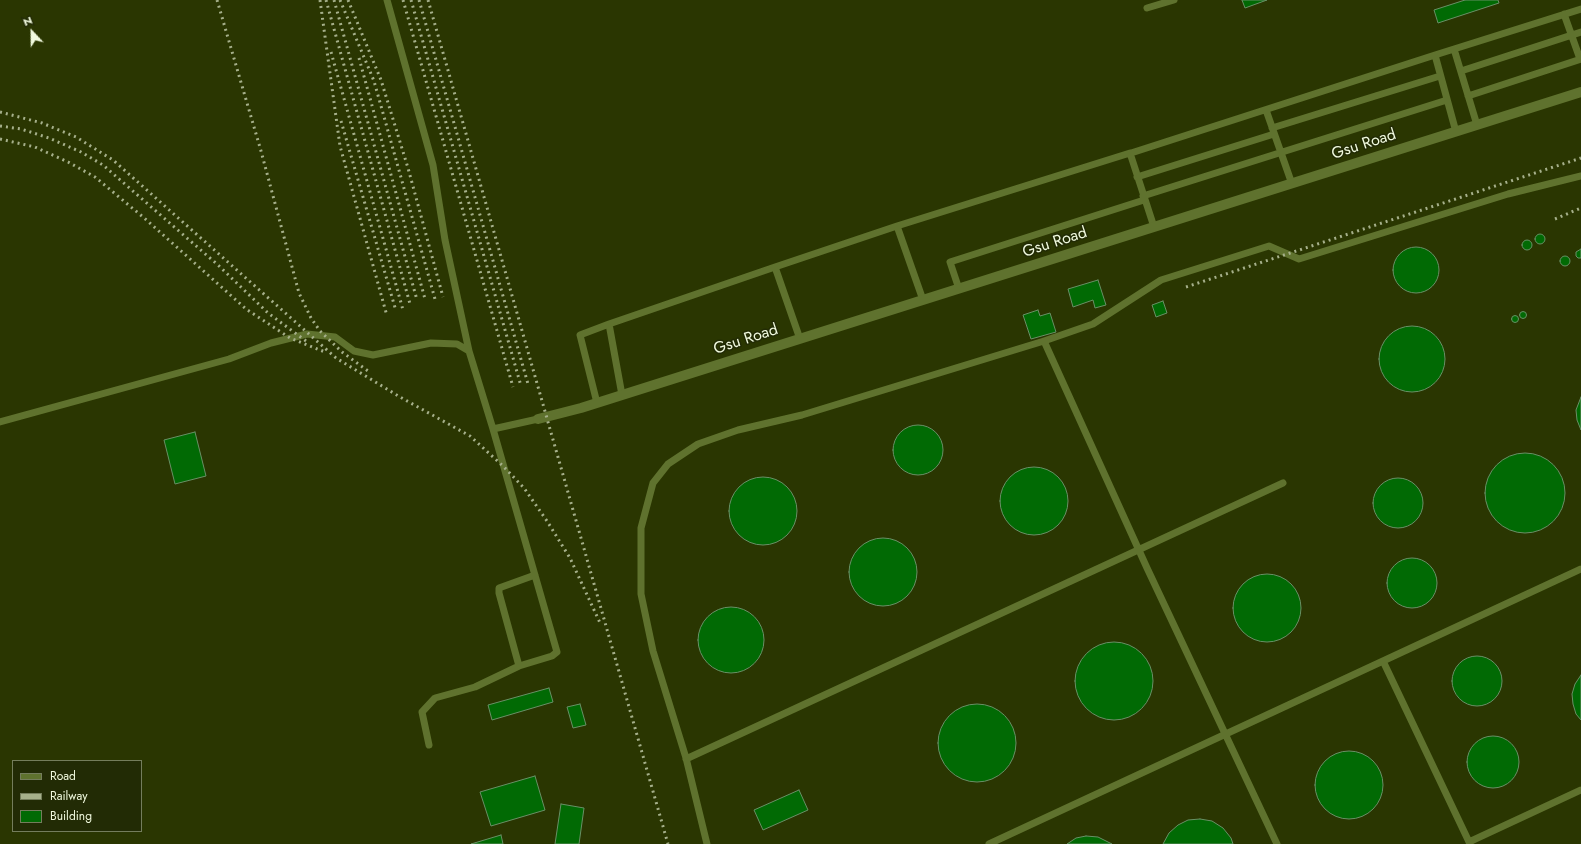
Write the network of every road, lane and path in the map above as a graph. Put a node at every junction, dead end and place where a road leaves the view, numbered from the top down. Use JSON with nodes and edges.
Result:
{"nodes":[{"id":1,"x":387,"y":0,"type":"edge"},
{"id":2,"x":1174,"y":0,"type":"edge"},
{"id":3,"x":1147,"y":8,"type":"dead end"},
{"id":4,"x":1581,"y":9,"type":"edge"},
{"id":5,"x":1564,"y":14,"type":"junction"},
{"id":6,"x":1581,"y":32,"type":"edge"},
{"id":7,"x":1571,"y":35,"type":"junction"},
{"id":8,"x":1454,"y":49,"type":"junction"},
{"id":9,"x":1434,"y":55,"type":"junction"},
{"id":10,"x":1580,"y":59,"type":"edge"},
{"id":11,"x":1461,"y":71,"type":"junction"},
{"id":12,"x":1440,"y":76,"type":"junction"},
{"id":13,"x":1581,"y":92,"type":"edge"},
{"id":14,"x":1468,"y":96,"type":"junction"},
{"id":15,"x":1447,"y":100,"type":"junction"},
{"id":16,"x":1266,"y":110,"type":"junction"},
{"id":17,"x":1477,"y":125,"type":"junction"},
{"id":18,"x":1273,"y":131,"type":"junction"},
{"id":19,"x":1456,"y":132,"type":"junction"},
{"id":20,"x":1281,"y":152,"type":"junction"},
{"id":21,"x":1128,"y":154,"type":"junction"},
{"id":22,"x":1581,"y":176,"type":"edge"},
{"id":23,"x":1137,"y":177,"type":"junction"},
{"id":24,"x":1292,"y":184,"type":"junction"},
{"id":25,"x":1144,"y":198,"type":"junction"},
{"id":26,"x":898,"y":226,"type":"junction"},
{"id":27,"x":1154,"y":227,"type":"junction"},
{"id":28,"x":775,"y":267,"type":"junction"},
{"id":29,"x":959,"y":289,"type":"junction"},
{"id":30,"x":923,"y":300,"type":"junction"},
{"id":31,"x":609,"y":324,"type":"junction"},
{"id":32,"x":800,"y":339,"type":"junction"},
{"id":33,"x":1044,"y":341,"type":"junction"},
{"id":34,"x":469,"y":351,"type":"junction"},
{"id":35,"x":622,"y":395,"type":"junction"},
{"id":36,"x":597,"y":403,"type":"junction"},
{"id":37,"x":538,"y":419,"type":"joint"},
{"id":38,"x":0,"y":422,"type":"edge"},
{"id":39,"x":493,"y":429,"type":"junction"},
{"id":40,"x":1283,"y":484,"type":"dead end"},
{"id":41,"x":1139,"y":550,"type":"junction"},
{"id":42,"x":1581,"y":569,"type":"edge"},
{"id":43,"x":535,"y":574,"type":"junction"},
{"id":44,"x":1383,"y":661,"type":"junction"},
{"id":45,"x":519,"y":666,"type":"junction"},
{"id":46,"x":1225,"y":734,"type":"junction"},
{"id":47,"x":429,"y":745,"type":"dead end"},
{"id":48,"x":686,"y":759,"type":"junction"},
{"id":49,"x":1581,"y":790,"type":"edge"},
{"id":50,"x":1469,"y":843,"type":"edge"},
{"id":51,"x":707,"y":844,"type":"edge"},
{"id":52,"x":989,"y":844,"type":"edge"},
{"id":53,"x":1277,"y":844,"type":"edge"}],
"edges":[{"from":1,"to":34,"type":"lane"},
{"from":2,"to":3,"type":"lane"},
{"from":4,"to":5,"type":"lane"},
{"from":5,"to":7,"type":"lane"},
{"from":5,"to":8,"type":"lane"},
{"from":6,"to":7,"type":"lane"},
{"from":7,"to":10,"type":"lane"},
{"from":7,"to":11,"type":"lane"},
{"from":8,"to":9,"type":"lane"},
{"from":8,"to":11,"type":"lane"},
{"from":9,"to":12,"type":"lane"},
{"from":9,"to":16,"type":"lane"},
{"from":10,"to":14,"type":"lane"},
{"from":11,"to":14,"type":"lane"},
{"from":12,"to":15,"type":"lane"},
{"from":12,"to":18,"type":"lane"},
{"from":13,"to":17,"type":"street","name":"Gsu Road"},
{"from":14,"to":17,"type":"lane"},
{"from":15,"to":19,"type":"lane"},
{"from":15,"to":20,"type":"lane"},
{"from":16,"to":18,"type":"lane"},
{"from":16,"to":21,"type":"lane"},
{"from":17,"to":19,"type":"street","name":"Gsu Road"},
{"from":18,"to":20,"type":"lane"},
{"from":18,"to":23,"type":"lane"},
{"from":19,"to":24,"type":"street","name":"Gsu Road"},
{"from":20,"to":24,"type":"lane"},
{"from":20,"to":25,"type":"lane"},
{"from":21,"to":23,"type":"lane"},
{"from":21,"to":26,"type":"lane"},
{"from":22,"to":33,"type":"lane"},
{"from":23,"to":25,"type":"lane"},
{"from":24,"to":27,"type":"street","name":"Gsu Road"},
{"from":25,"to":27,"type":"lane"},
{"from":25,"to":29,"type":"lane"},
{"from":26,"to":28,"type":"lane"},
{"from":26,"to":30,"type":"lane"},
{"from":27,"to":29,"type":"street","name":"Gsu Road"},
{"from":28,"to":31,"type":"lane"},
{"from":28,"to":32,"type":"lane"},
{"from":29,"to":30,"type":"street","name":"Gsu Road"},
{"from":30,"to":32,"type":"street","name":"Gsu Road"},
{"from":31,"to":35,"type":"lane"},
{"from":31,"to":36,"type":"lane"},
{"from":32,"to":35,"type":"street","name":"Gsu Road"},
{"from":33,"to":41,"type":"lane"},
{"from":33,"to":48,"type":"lane"},
{"from":34,"to":38,"type":"lane"},
{"from":34,"to":39,"type":"lane"},
{"from":35,"to":36,"type":"street","name":"Gsu Road"},
{"from":36,"to":37,"type":"street","name":"Gsu Road"},
{"from":37,"to":39,"type":"lane"},
{"from":39,"to":43,"type":"lane"},
{"from":40,"to":41,"type":"lane"},
{"from":41,"to":46,"type":"lane"},
{"from":41,"to":48,"type":"lane"},
{"from":42,"to":44,"type":"lane"},
{"from":43,"to":45,"type":"lane"},
{"from":43,"to":45,"type":"lane"},
{"from":44,"to":46,"type":"lane"},
{"from":44,"to":50,"type":"lane"},
{"from":45,"to":47,"type":"lane"},
{"from":46,"to":52,"type":"lane"},
{"from":46,"to":53,"type":"lane"},
{"from":48,"to":51,"type":"lane"},
{"from":49,"to":50,"type":"lane"}]}
